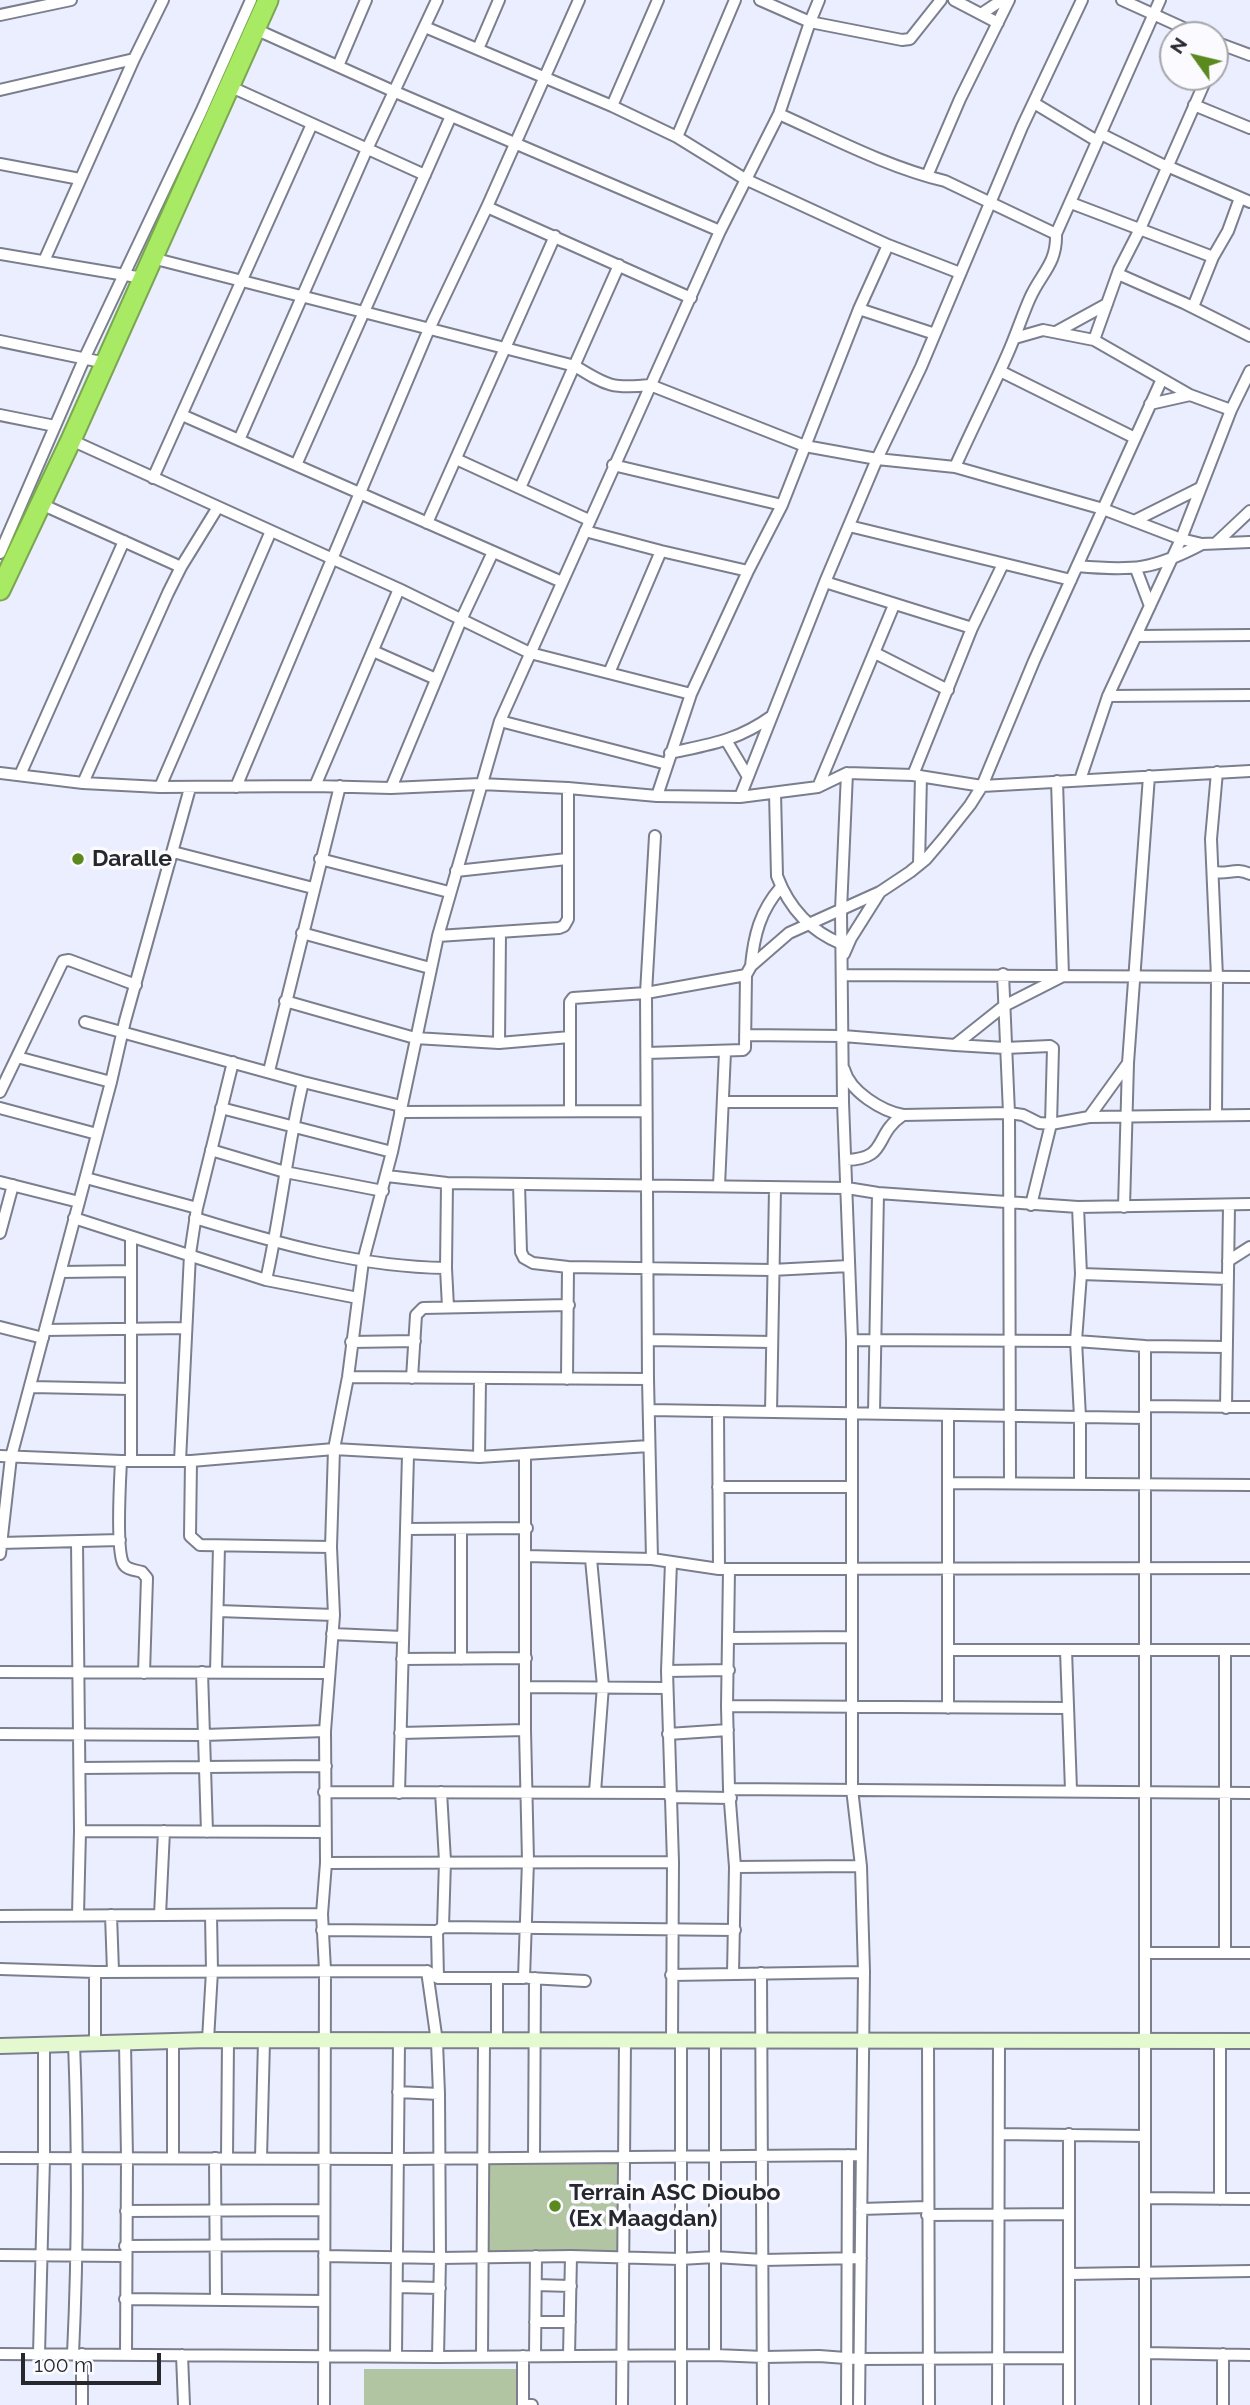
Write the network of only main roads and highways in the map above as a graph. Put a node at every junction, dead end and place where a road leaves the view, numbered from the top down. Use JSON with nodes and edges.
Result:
{"nodes":[{"id":1,"x":268,"y":0,"type":"edge"},
{"id":2,"x":0,"y":590,"type":"edge"},
{"id":3,"x":1250,"y":2041,"type":"edge"},
{"id":4,"x":0,"y":2046,"type":"edge"}],
"edges":[{"from":1,"to":2,"type":"highway"},
{"from":3,"to":4,"type":"main road"}]}
